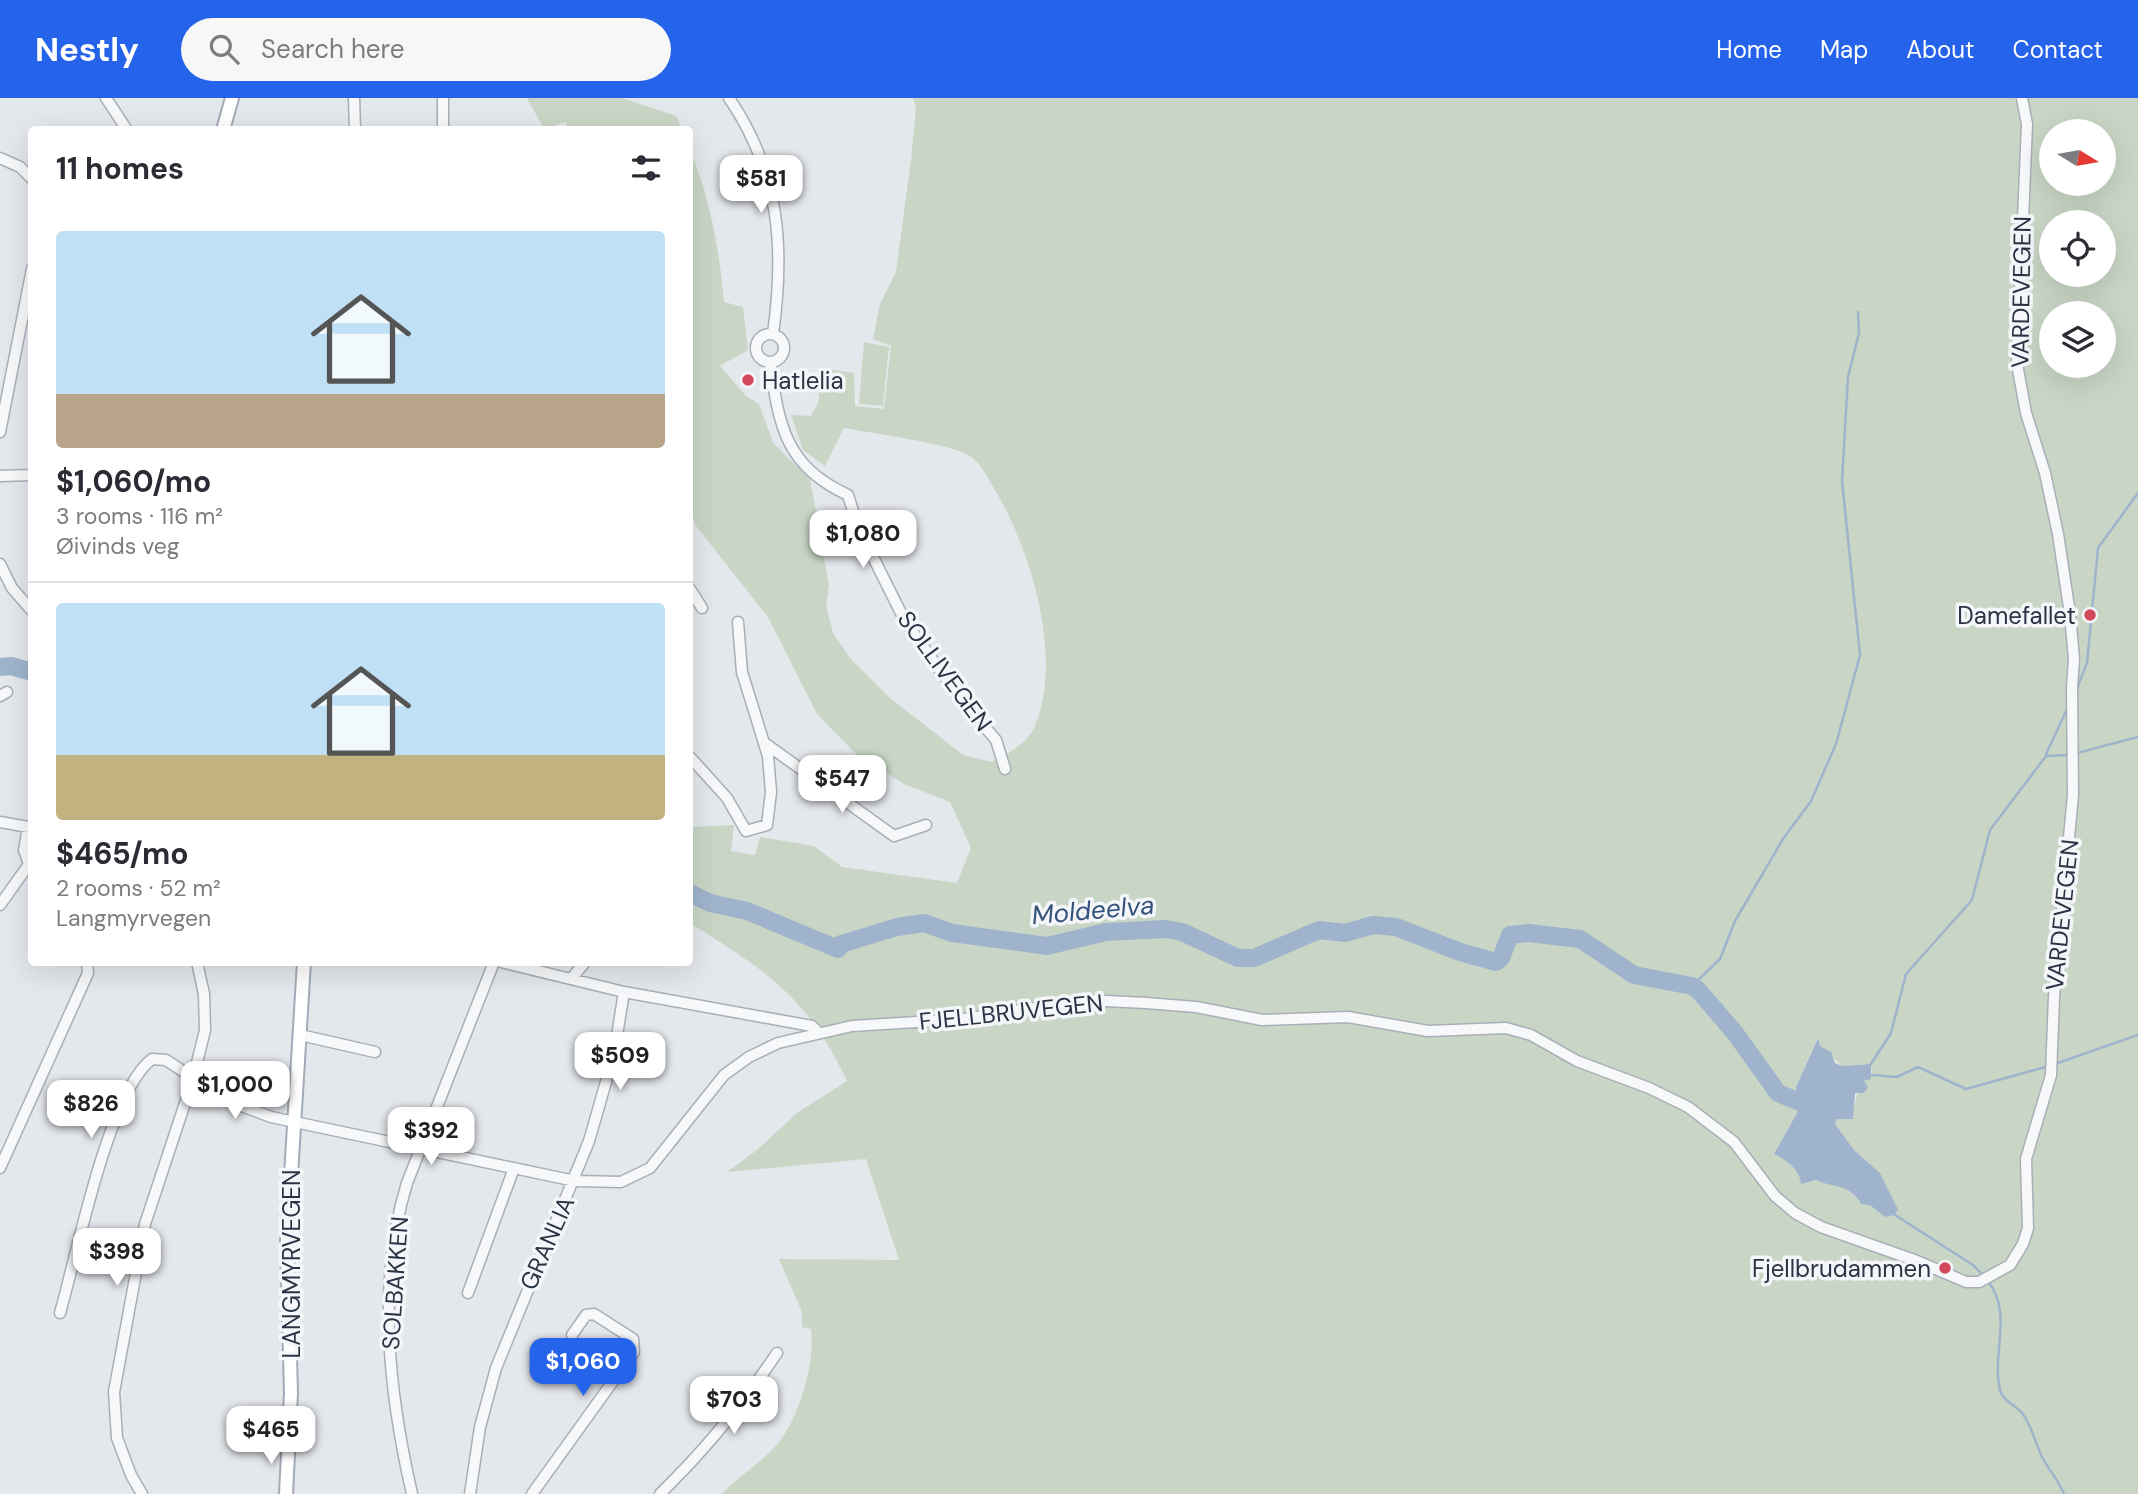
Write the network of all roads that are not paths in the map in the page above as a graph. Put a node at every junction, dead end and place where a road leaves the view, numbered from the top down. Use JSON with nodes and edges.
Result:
{"nodes":[{"id":1,"x":106,"y":98,"type":"edge"},
{"id":2,"x":232,"y":98,"type":"edge"},
{"id":3,"x":354,"y":98,"type":"edge"},
{"id":4,"x":443,"y":98,"type":"edge"},
{"id":5,"x":2022,"y":98,"type":"edge"},
{"id":6,"x":733,"y":99,"type":"edge"},
{"id":7,"x":124,"y":126,"type":"edge"},
{"id":8,"x":224,"y":126,"type":"edge"},
{"id":9,"x":355,"y":126,"type":"edge"},
{"id":10,"x":443,"y":126,"type":"edge"},
{"id":11,"x":0,"y":158,"type":"edge"},
{"id":12,"x":28,"y":174,"type":"edge"},
{"id":13,"x":28,"y":289,"type":"edge"},
{"id":14,"x":773,"y":334,"type":"junction"},
{"id":15,"x":0,"y":362,"type":"edge"},
{"id":16,"x":770,"y":362,"type":"junction"},
{"id":17,"x":13,"y":365,"type":"junction"},
{"id":18,"x":0,"y":432,"type":"edge"},
{"id":19,"x":28,"y":475,"type":"edge"},
{"id":20,"x":0,"y":476,"type":"edge"},
{"id":21,"x":0,"y":564,"type":"edge"},
{"id":22,"x":693,"y":594,"type":"edge"},
{"id":23,"x":28,"y":606,"type":"edge"},
{"id":24,"x":702,"y":608,"type":"dead end"},
{"id":25,"x":738,"y":622,"type":"dead end"},
{"id":26,"x":766,"y":744,"type":"junction"},
{"id":27,"x":693,"y":760,"type":"edge"},
{"id":28,"x":1004,"y":769,"type":"dead end"},
{"id":29,"x":0,"y":822,"type":"edge"},
{"id":30,"x":926,"y":825,"type":"dead end"},
{"id":31,"x":28,"y":827,"type":"edge"},
{"id":32,"x":28,"y":827,"type":"edge"},
{"id":33,"x":28,"y":858,"type":"edge"},
{"id":34,"x":28,"y":865,"type":"edge"},
{"id":35,"x":0,"y":905,"type":"edge"},
{"id":36,"x":198,"y":966,"type":"edge"},
{"id":37,"x":304,"y":966,"type":"edge"},
{"id":38,"x":492,"y":966,"type":"edge"},
{"id":39,"x":517,"y":966,"type":"edge"},
{"id":40,"x":582,"y":966,"type":"edge"},
{"id":41,"x":88,"y":968,"type":"edge"},
{"id":42,"x":571,"y":979,"type":"junction"},
{"id":43,"x":624,"y":992,"type":"junction"},
{"id":44,"x":819,"y":1033,"type":"junction"},
{"id":45,"x":300,"y":1035,"type":"junction"},
{"id":46,"x":375,"y":1052,"type":"dead end"},
{"id":47,"x":1613,"y":1076,"type":"joint"},
{"id":48,"x":193,"y":1079,"type":"junction"},
{"id":49,"x":294,"y":1123,"type":"junction"},
{"id":50,"x":420,"y":1149,"type":"junction"},
{"id":51,"x":0,"y":1168,"type":"edge"},
{"id":52,"x":514,"y":1168,"type":"junction"},
{"id":53,"x":575,"y":1181,"type":"junction"},
{"id":54,"x":468,"y":1293,"type":"dead end"},
{"id":55,"x":60,"y":1313,"type":"dead end"},
{"id":56,"x":572,"y":1335,"type":"dead end"},
{"id":57,"x":777,"y":1353,"type":"dead end"},
{"id":58,"x":142,"y":1494,"type":"edge"},
{"id":59,"x":286,"y":1494,"type":"edge"},
{"id":60,"x":412,"y":1494,"type":"edge"},
{"id":61,"x":470,"y":1494,"type":"edge"},
{"id":62,"x":532,"y":1494,"type":"edge"},
{"id":63,"x":660,"y":1494,"type":"edge"}],
"edges":[{"from":1,"to":7,"type":"street"},
{"from":2,"to":8,"type":"main road"},
{"from":3,"to":9,"type":"street"},
{"from":4,"to":10,"type":"street"},
{"from":5,"to":47,"type":"street","name":"VARDEVEGEN"},
{"from":6,"to":14,"type":"street","name":"SOLLIVEGEN"},
{"from":11,"to":12,"type":"street"},
{"from":13,"to":17,"type":"street"},
{"from":14,"to":16,"type":"street","name":"SOLLIVEGEN"},
{"from":14,"to":16,"type":"street","name":"SOLLIVEGEN"},
{"from":15,"to":17,"type":"street"},
{"from":16,"to":28,"type":"street","name":"SOLLIVEGEN"},
{"from":17,"to":18,"type":"street"},
{"from":19,"to":20,"type":"street"},
{"from":21,"to":23,"type":"street"},
{"from":22,"to":24,"type":"street"},
{"from":25,"to":26,"type":"street"},
{"from":26,"to":27,"type":"street"},
{"from":26,"to":30,"type":"street"},
{"from":29,"to":31,"type":"street"},
{"from":32,"to":33,"type":"street"},
{"from":34,"to":35,"type":"street"},
{"from":36,"to":48,"type":"street"},
{"from":37,"to":45,"type":"main road","name":"LANGMYRVEGEN"},
{"from":38,"to":50,"type":"street","name":"SOLBAKKEN"},
{"from":39,"to":42,"type":"street"},
{"from":40,"to":42,"type":"street"},
{"from":41,"to":51,"type":"street"},
{"from":42,"to":43,"type":"street"},
{"from":43,"to":44,"type":"street"},
{"from":43,"to":53,"type":"street","name":"GRANLIA"},
{"from":44,"to":47,"type":"street","name":"FJELLBRUVEGEN"},
{"from":44,"to":53,"type":"street","name":"FJELLBRUVEGEN"},
{"from":45,"to":46,"type":"street"},
{"from":45,"to":49,"type":"main road","name":"LANGMYRVEGEN"},
{"from":48,"to":49,"type":"street","name":"FJELLBRUVEGEN"},
{"from":48,"to":55,"type":"street","name":"FJELLBRUVEGEN"},
{"from":48,"to":58,"type":"street"},
{"from":49,"to":50,"type":"street","name":"FJELLBRUVEGEN"},
{"from":49,"to":59,"type":"main road","name":"LANGMYRVEGEN"},
{"from":50,"to":52,"type":"street","name":"FJELLBRUVEGEN"},
{"from":50,"to":60,"type":"street","name":"SOLBAKKEN"},
{"from":52,"to":53,"type":"street","name":"FJELLBRUVEGEN"},
{"from":52,"to":54,"type":"street"},
{"from":53,"to":61,"type":"street","name":"GRANLIA"},
{"from":56,"to":62,"type":"street"},
{"from":57,"to":63,"type":"street"}]}
